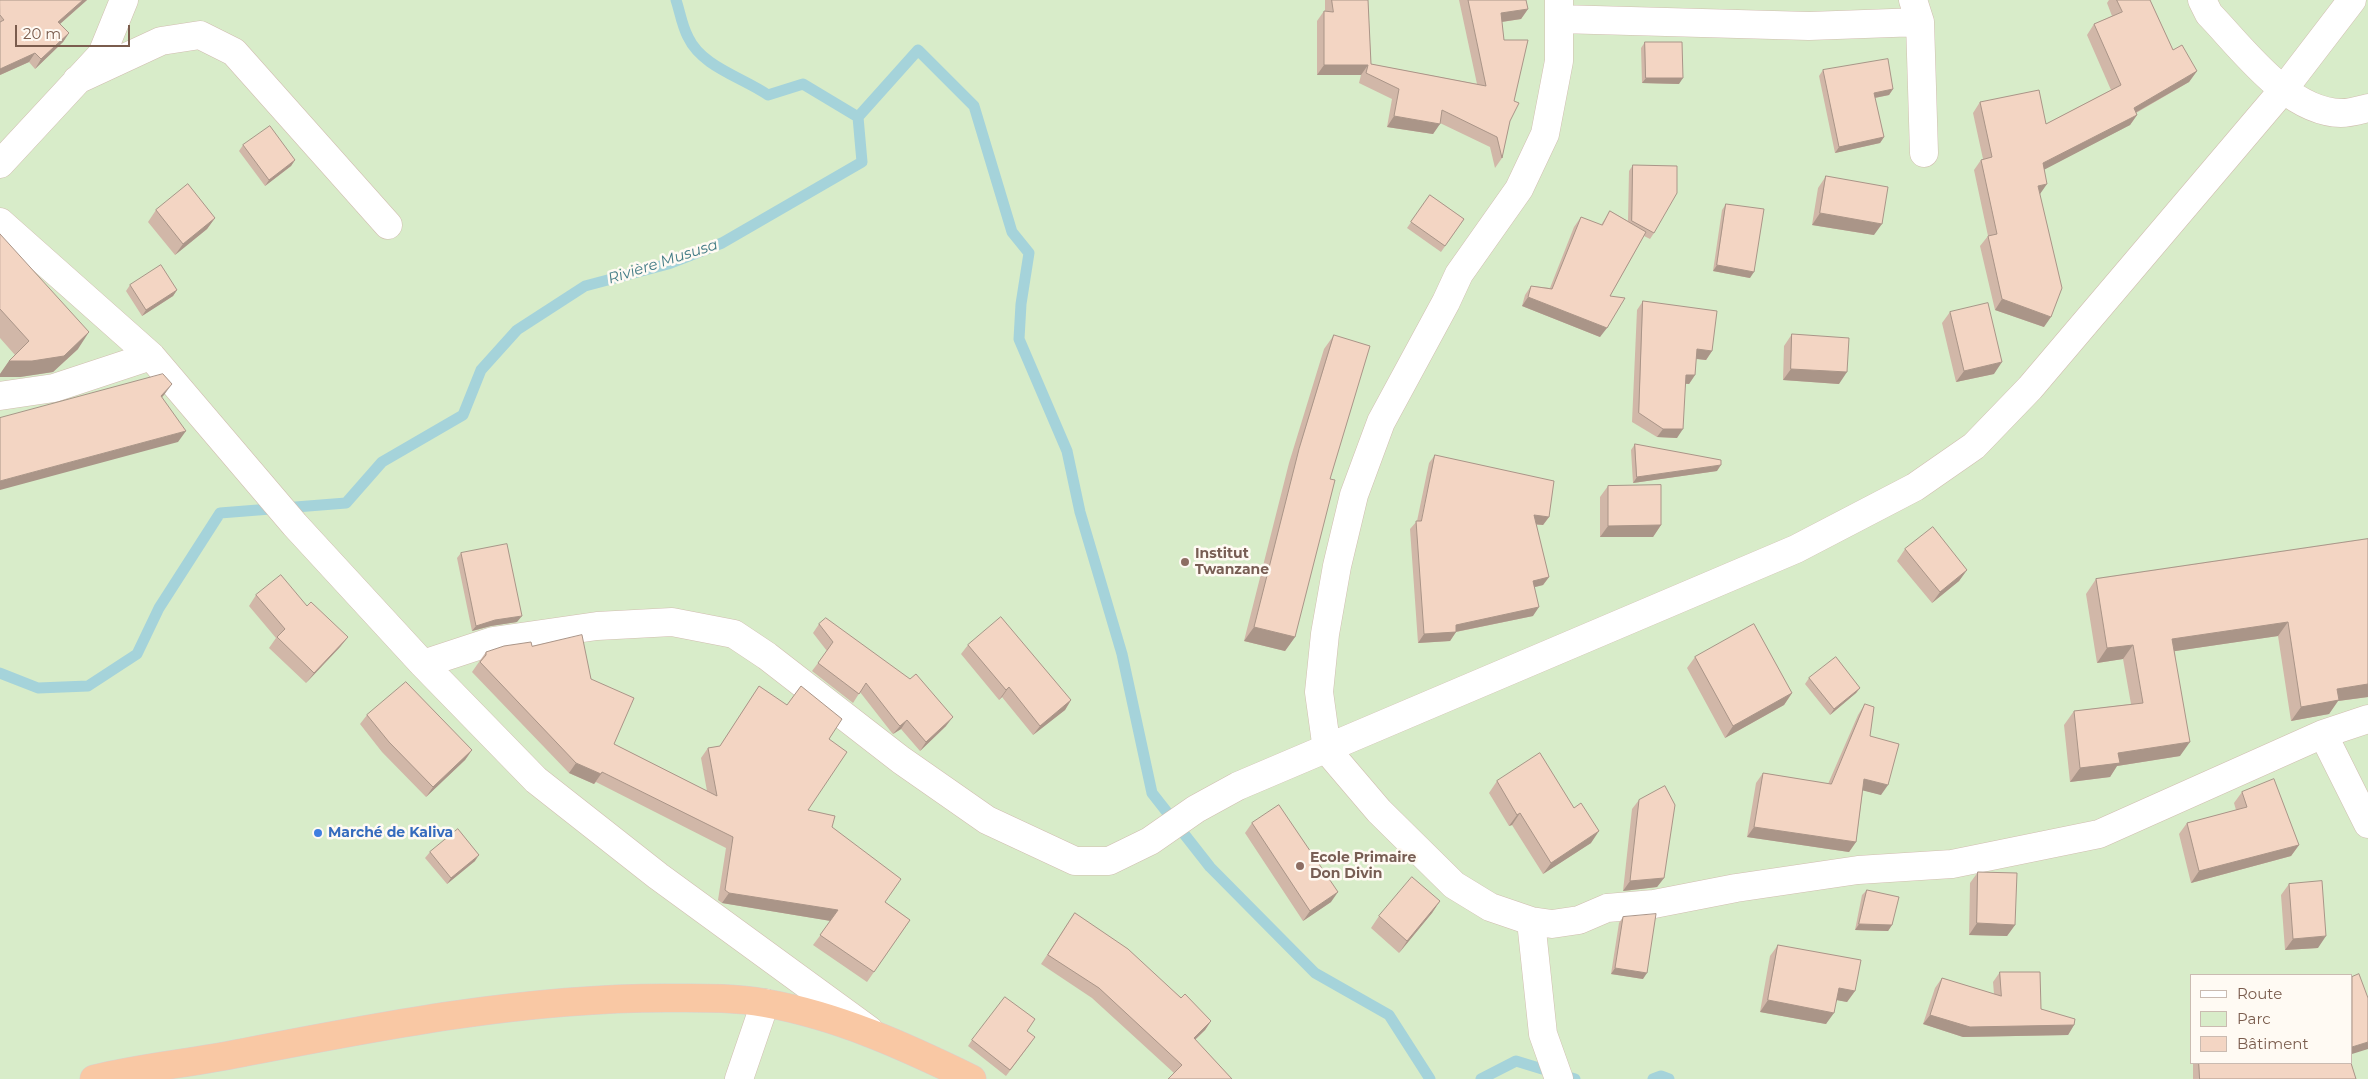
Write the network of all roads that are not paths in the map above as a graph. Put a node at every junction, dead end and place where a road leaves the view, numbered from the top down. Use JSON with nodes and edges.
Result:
{"nodes":[{"id":1,"x":124,"y":0,"type":"edge"},
{"id":2,"x":2202,"y":0,"type":"edge"},
{"id":3,"x":2352,"y":0,"type":"edge"},
{"id":4,"x":1559,"y":10,"type":"edge"},
{"id":5,"x":1917,"y":11,"type":"edge"},
{"id":6,"x":77,"y":80,"type":"junction"},
{"id":7,"x":2283,"y":90,"type":"junction"},
{"id":8,"x":2368,"y":108,"type":"edge"},
{"id":9,"x":1924,"y":153,"type":"dead end"},
{"id":10,"x":0,"y":164,"type":"edge"},
{"id":11,"x":0,"y":222,"type":"edge"},
{"id":12,"x":388,"y":225,"type":"dead end"},
{"id":13,"x":151,"y":356,"type":"junction"},
{"id":14,"x":0,"y":396,"type":"edge"},
{"id":15,"x":423,"y":664,"type":"junction"},
{"id":16,"x":2368,"y":719,"type":"edge"},
{"id":17,"x":2323,"y":734,"type":"junction"},
{"id":18,"x":1327,"y":750,"type":"junction"},
{"id":19,"x":2368,"y":824,"type":"edge"},
{"id":20,"x":1531,"y":921,"type":"junction"},
{"id":21,"x":765,"y":1002,"type":"junction"},
{"id":22,"x":872,"y":1032,"type":"junction"},
{"id":23,"x":94,"y":1079,"type":"edge"},
{"id":24,"x":739,"y":1079,"type":"edge"},
{"id":25,"x":972,"y":1079,"type":"edge"},
{"id":26,"x":1559,"y":1079,"type":"edge"}],
"edges":[{"from":1,"to":6,"type":"street"},
{"from":2,"to":7,"type":"street"},
{"from":3,"to":7,"type":"street"},
{"from":4,"to":5,"type":"street"},
{"from":4,"to":18,"type":"street"},
{"from":5,"to":9,"type":"street"},
{"from":6,"to":10,"type":"street"},
{"from":6,"to":12,"type":"street"},
{"from":7,"to":8,"type":"street"},
{"from":7,"to":18,"type":"street"},
{"from":11,"to":13,"type":"street"},
{"from":13,"to":14,"type":"street"},
{"from":13,"to":15,"type":"street"},
{"from":15,"to":18,"type":"street"},
{"from":15,"to":22,"type":"street"},
{"from":16,"to":17,"type":"street"},
{"from":17,"to":19,"type":"street"},
{"from":17,"to":20,"type":"street"},
{"from":18,"to":20,"type":"street"},
{"from":20,"to":26,"type":"street"},
{"from":21,"to":22,"type":"highway"},
{"from":21,"to":23,"type":"highway"},
{"from":21,"to":24,"type":"street"},
{"from":22,"to":25,"type":"highway"}]}
